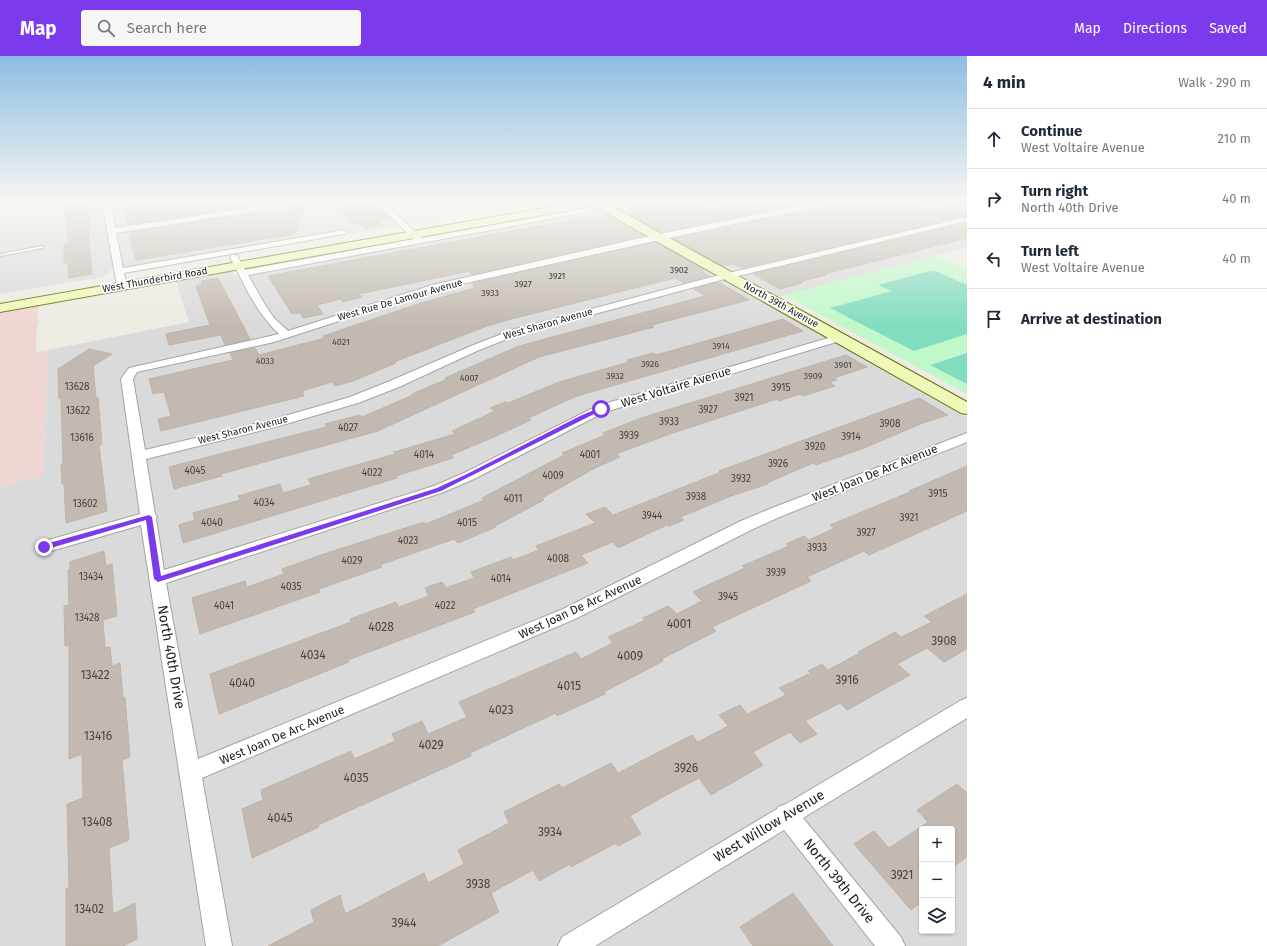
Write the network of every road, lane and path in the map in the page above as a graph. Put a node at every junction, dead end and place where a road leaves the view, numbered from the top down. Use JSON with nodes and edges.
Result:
{"nodes":[{"id":1,"x":113,"y":243,"type":"edge"},
{"id":2,"x":291,"y":243,"type":"edge"},
{"id":3,"x":318,"y":243,"type":"edge"},
{"id":4,"x":366,"y":243,"type":"edge"},
{"id":5,"x":634,"y":243,"type":"edge"},
{"id":6,"x":669,"y":243,"type":"edge"},
{"id":7,"x":869,"y":243,"type":"edge"},
{"id":8,"x":42,"y":247,"type":"dead end"},
{"id":9,"x":1,"y":255,"type":"dead end"},
{"id":10,"x":239,"y":265,"type":"junction"},
{"id":11,"x":729,"y":276,"type":"junction"},
{"id":12,"x":120,"y":278,"type":"junction"},
{"id":13,"x":0,"y":298,"type":"edge"},
{"id":14,"x":0,"y":308,"type":"edge"},
{"id":15,"x":287,"y":335,"type":"junction"},
{"id":16,"x":839,"y":338,"type":"junction"},
{"id":17,"x":133,"y":370,"type":"joint"},
{"id":18,"x":967,"y":409,"type":"edge"},
{"id":19,"x":967,"y":437,"type":"edge"},
{"id":20,"x":139,"y":456,"type":"junction"},
{"id":21,"x":149,"y":517,"type":"junction"},
{"id":22,"x":44,"y":547,"type":"dead end"},
{"id":23,"x":158,"y":579,"type":"junction"},
{"id":24,"x":967,"y":707,"type":"edge"},
{"id":25,"x":190,"y":772,"type":"junction"},
{"id":26,"x":786,"y":815,"type":"junction"},
{"id":27,"x":219,"y":946,"type":"edge"},
{"id":28,"x":571,"y":946,"type":"edge"},
{"id":29,"x":892,"y":946,"type":"edge"}],
"edges":[{"from":1,"to":12,"type":"street"},
{"from":2,"to":12,"type":"street","name":"West Thunderbird Road"},
{"from":3,"to":10,"type":"main road","name":"West Thunderbird Road"},
{"from":4,"to":10,"type":"main road","name":"West Thunderbird Road"},
{"from":5,"to":15,"type":"street","name":"West Rue De Lamour Avenue"},
{"from":6,"to":11,"type":"main road","name":"North 39th Avenue"},
{"from":7,"to":11,"type":"street","name":"West Sharon Avenue"},
{"from":8,"to":9,"type":"lane"},
{"from":10,"to":12,"type":"main road","name":"West Thunderbird Road"},
{"from":10,"to":15,"type":"street"},
{"from":11,"to":16,"type":"main road","name":"North 39th Avenue"},
{"from":11,"to":20,"type":"street","name":"West Sharon Avenue"},
{"from":12,"to":13,"type":"main road","name":"West Thunderbird Road"},
{"from":12,"to":14,"type":"main road","name":"West Thunderbird Road"},
{"from":15,"to":17,"type":"street","name":"West Rue De Lamour Avenue"},
{"from":16,"to":18,"type":"main road","name":"North 39th Avenue"},
{"from":16,"to":23,"type":"street","name":"West Voltaire Avenue"},
{"from":17,"to":20,"type":"street","name":"North 40th Drive"},
{"from":19,"to":25,"type":"street","name":"West Joan De Arc Avenue"},
{"from":20,"to":21,"type":"street","name":"North 40th Drive"},
{"from":21,"to":22,"type":"street"},
{"from":21,"to":23,"type":"street","name":"North 40th Drive"},
{"from":23,"to":25,"type":"street","name":"North 40th Drive"},
{"from":24,"to":26,"type":"street","name":"West Willow Avenue"},
{"from":25,"to":27,"type":"street","name":"North 40th Drive"},
{"from":26,"to":28,"type":"street","name":"West Willow Avenue"},
{"from":26,"to":29,"type":"street","name":"North 39th Drive"}]}
